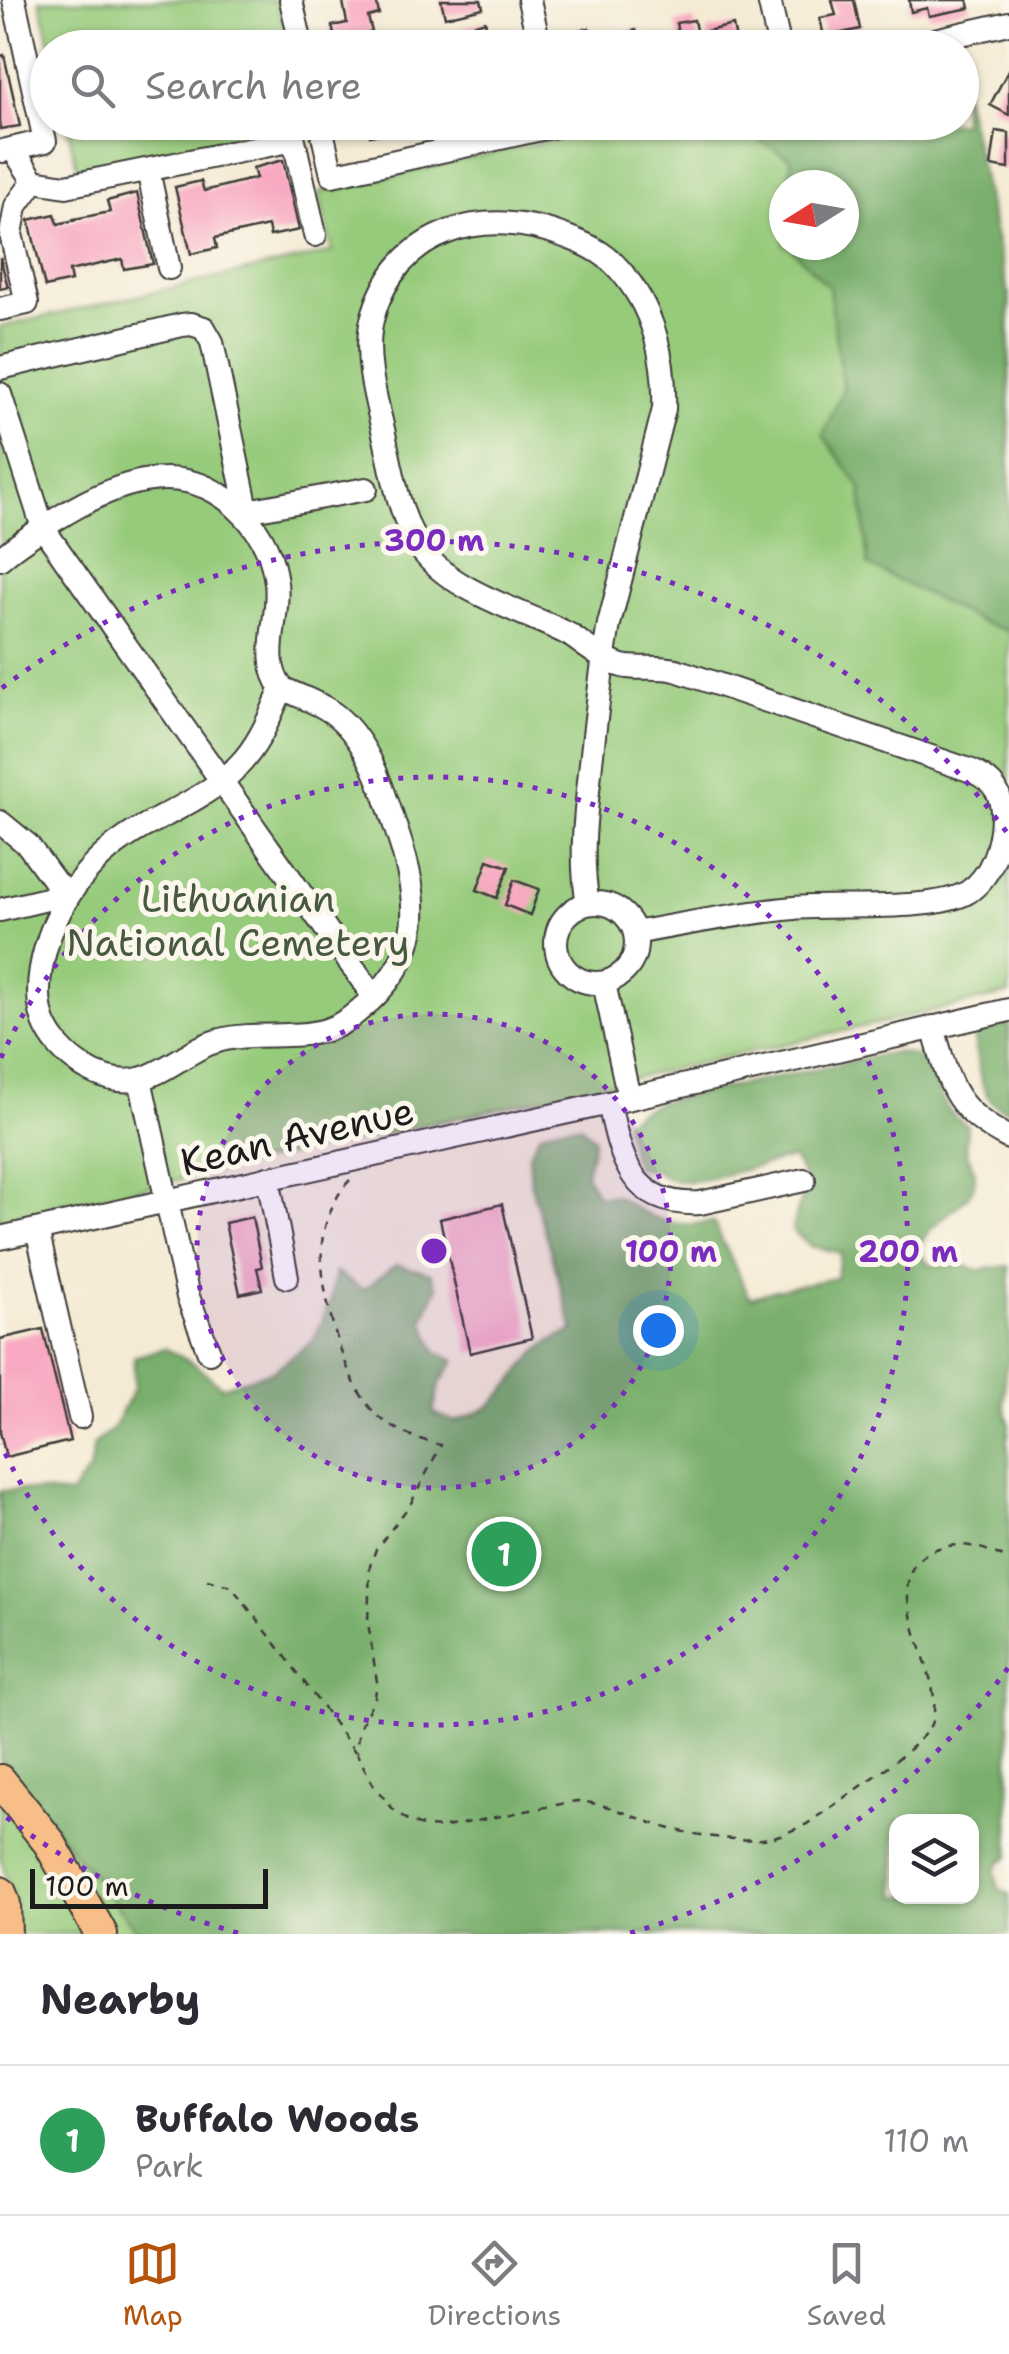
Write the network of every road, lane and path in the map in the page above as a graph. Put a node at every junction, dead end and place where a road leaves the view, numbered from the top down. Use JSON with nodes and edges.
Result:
{"nodes":[{"id":1,"x":14,"y":0,"type":"edge"},
{"id":2,"x":292,"y":0,"type":"edge"},
{"id":3,"x":529,"y":0,"type":"edge"},
{"id":4,"x":769,"y":0,"type":"edge"},
{"id":5,"x":1009,"y":23,"type":"edge"},
{"id":6,"x":298,"y":30,"type":"edge"},
{"id":7,"x":536,"y":30,"type":"edge"},
{"id":8,"x":776,"y":30,"type":"edge"},
{"id":9,"x":978,"y":30,"type":"edge"},
{"id":10,"x":30,"y":73,"type":"edge"},
{"id":11,"x":45,"y":140,"type":"edge"},
{"id":12,"x":324,"y":140,"type":"edge"},
{"id":13,"x":491,"y":140,"type":"edge"},
{"id":14,"x":6,"y":150,"type":"edge"},
{"id":15,"x":148,"y":170,"type":"junction"},
{"id":16,"x":34,"y":182,"type":"junction"},
{"id":17,"x":314,"y":236,"type":"dead end"},
{"id":18,"x":169,"y":268,"type":"dead end"},
{"id":19,"x":0,"y":309,"type":"edge"},
{"id":20,"x":0,"y":368,"type":"edge"},
{"id":21,"x":0,"y":394,"type":"edge"},
{"id":22,"x":366,"y":489,"type":"dead end"},
{"id":23,"x":248,"y":516,"type":"junction"},
{"id":24,"x":43,"y":528,"type":"junction"},
{"id":25,"x":5,"y":552,"type":"edge"},
{"id":26,"x":604,"y":656,"type":"junction"},
{"id":27,"x":282,"y":688,"type":"junction"},
{"id":28,"x":223,"y":780,"type":"junction"},
{"id":29,"x":0,"y":822,"type":"edge"},
{"id":30,"x":68,"y":894,"type":"junction"},
{"id":31,"x":588,"y":903,"type":"junction"},
{"id":32,"x":0,"y":910,"type":"edge"},
{"id":33,"x":635,"y":933,"type":"junction"},
{"id":34,"x":604,"y":983,"type":"junction"},
{"id":35,"x":374,"y":997,"type":"junction"},
{"id":36,"x":1009,"y":1010,"type":"edge"},
{"id":37,"x":933,"y":1027,"type":"junction"},
{"id":38,"x":140,"y":1079,"type":"junction"},
{"id":39,"x":618,"y":1101,"type":"junction"},
{"id":40,"x":1009,"y":1138,"type":"edge"},
{"id":41,"x":375,"y":1154,"type":"junction"},
{"id":42,"x":268,"y":1178,"type":"junction"},
{"id":43,"x":804,"y":1180,"type":"dead end"},
{"id":44,"x":166,"y":1201,"type":"junction"},
{"id":45,"x":37,"y":1230,"type":"junction"},
{"id":46,"x":0,"y":1238,"type":"edge"},
{"id":47,"x":287,"y":1277,"type":"dead end"},
{"id":48,"x":209,"y":1352,"type":"dead end"},
{"id":49,"x":80,"y":1417,"type":"dead end"},
{"id":50,"x":1009,"y":1560,"type":"edge"},
{"id":51,"x":208,"y":1580,"type":"dead end"},
{"id":52,"x":357,"y":1754,"type":"junction"},
{"id":53,"x":0,"y":1781,"type":"edge"},
{"id":54,"x":0,"y":1893,"type":"edge"},
{"id":55,"x":5,"y":1934,"type":"edge"},
{"id":56,"x":101,"y":1934,"type":"edge"}],
"edges":[{"from":1,"to":10,"type":"street"},
{"from":2,"to":6,"type":"street"},
{"from":3,"to":7,"type":"street"},
{"from":4,"to":8,"type":"street"},
{"from":5,"to":9,"type":"street"},
{"from":11,"to":14,"type":"street"},
{"from":12,"to":13,"type":"street"},
{"from":14,"to":16,"type":"street"},
{"from":15,"to":16,"type":"street"},
{"from":15,"to":17,"type":"street"},
{"from":15,"to":18,"type":"street"},
{"from":16,"to":19,"type":"street"},
{"from":20,"to":23,"type":"street"},
{"from":21,"to":24,"type":"street"},
{"from":22,"to":23,"type":"street"},
{"from":23,"to":24,"type":"street"},
{"from":23,"to":27,"type":"street"},
{"from":24,"to":25,"type":"street"},
{"from":24,"to":28,"type":"street"},
{"from":26,"to":26,"type":"street"},
{"from":26,"to":31,"type":"street"},
{"from":26,"to":33,"type":"street"},
{"from":27,"to":28,"type":"street"},
{"from":27,"to":35,"type":"street"},
{"from":28,"to":30,"type":"street"},
{"from":28,"to":35,"type":"street"},
{"from":29,"to":30,"type":"street"},
{"from":30,"to":32,"type":"street"},
{"from":30,"to":38,"type":"street"},
{"from":31,"to":33,"type":"street"},
{"from":31,"to":34,"type":"street"},
{"from":33,"to":34,"type":"street"},
{"from":34,"to":39,"type":"street"},
{"from":35,"to":38,"type":"street"},
{"from":36,"to":37,"type":"street","name":"Kean Avenue"},
{"from":37,"to":39,"type":"street","name":"Kean Avenue"},
{"from":37,"to":40,"type":"street"},
{"from":38,"to":44,"type":"street"},
{"from":39,"to":41,"type":"street","name":"Kean Avenue"},
{"from":39,"to":43,"type":"street"},
{"from":41,"to":42,"type":"street","name":"Kean Avenue"},
{"from":41,"to":52,"type":"path"},
{"from":42,"to":44,"type":"street","name":"Kean Avenue"},
{"from":42,"to":47,"type":"street"},
{"from":44,"to":45,"type":"street","name":"Kean Avenue"},
{"from":44,"to":48,"type":"street"},
{"from":45,"to":46,"type":"street","name":"Kean Avenue"},
{"from":45,"to":49,"type":"street"},
{"from":50,"to":52,"type":"path"},
{"from":51,"to":52,"type":"path"},
{"from":53,"to":56,"type":"highway"},
{"from":54,"to":55,"type":"highway"}]}
